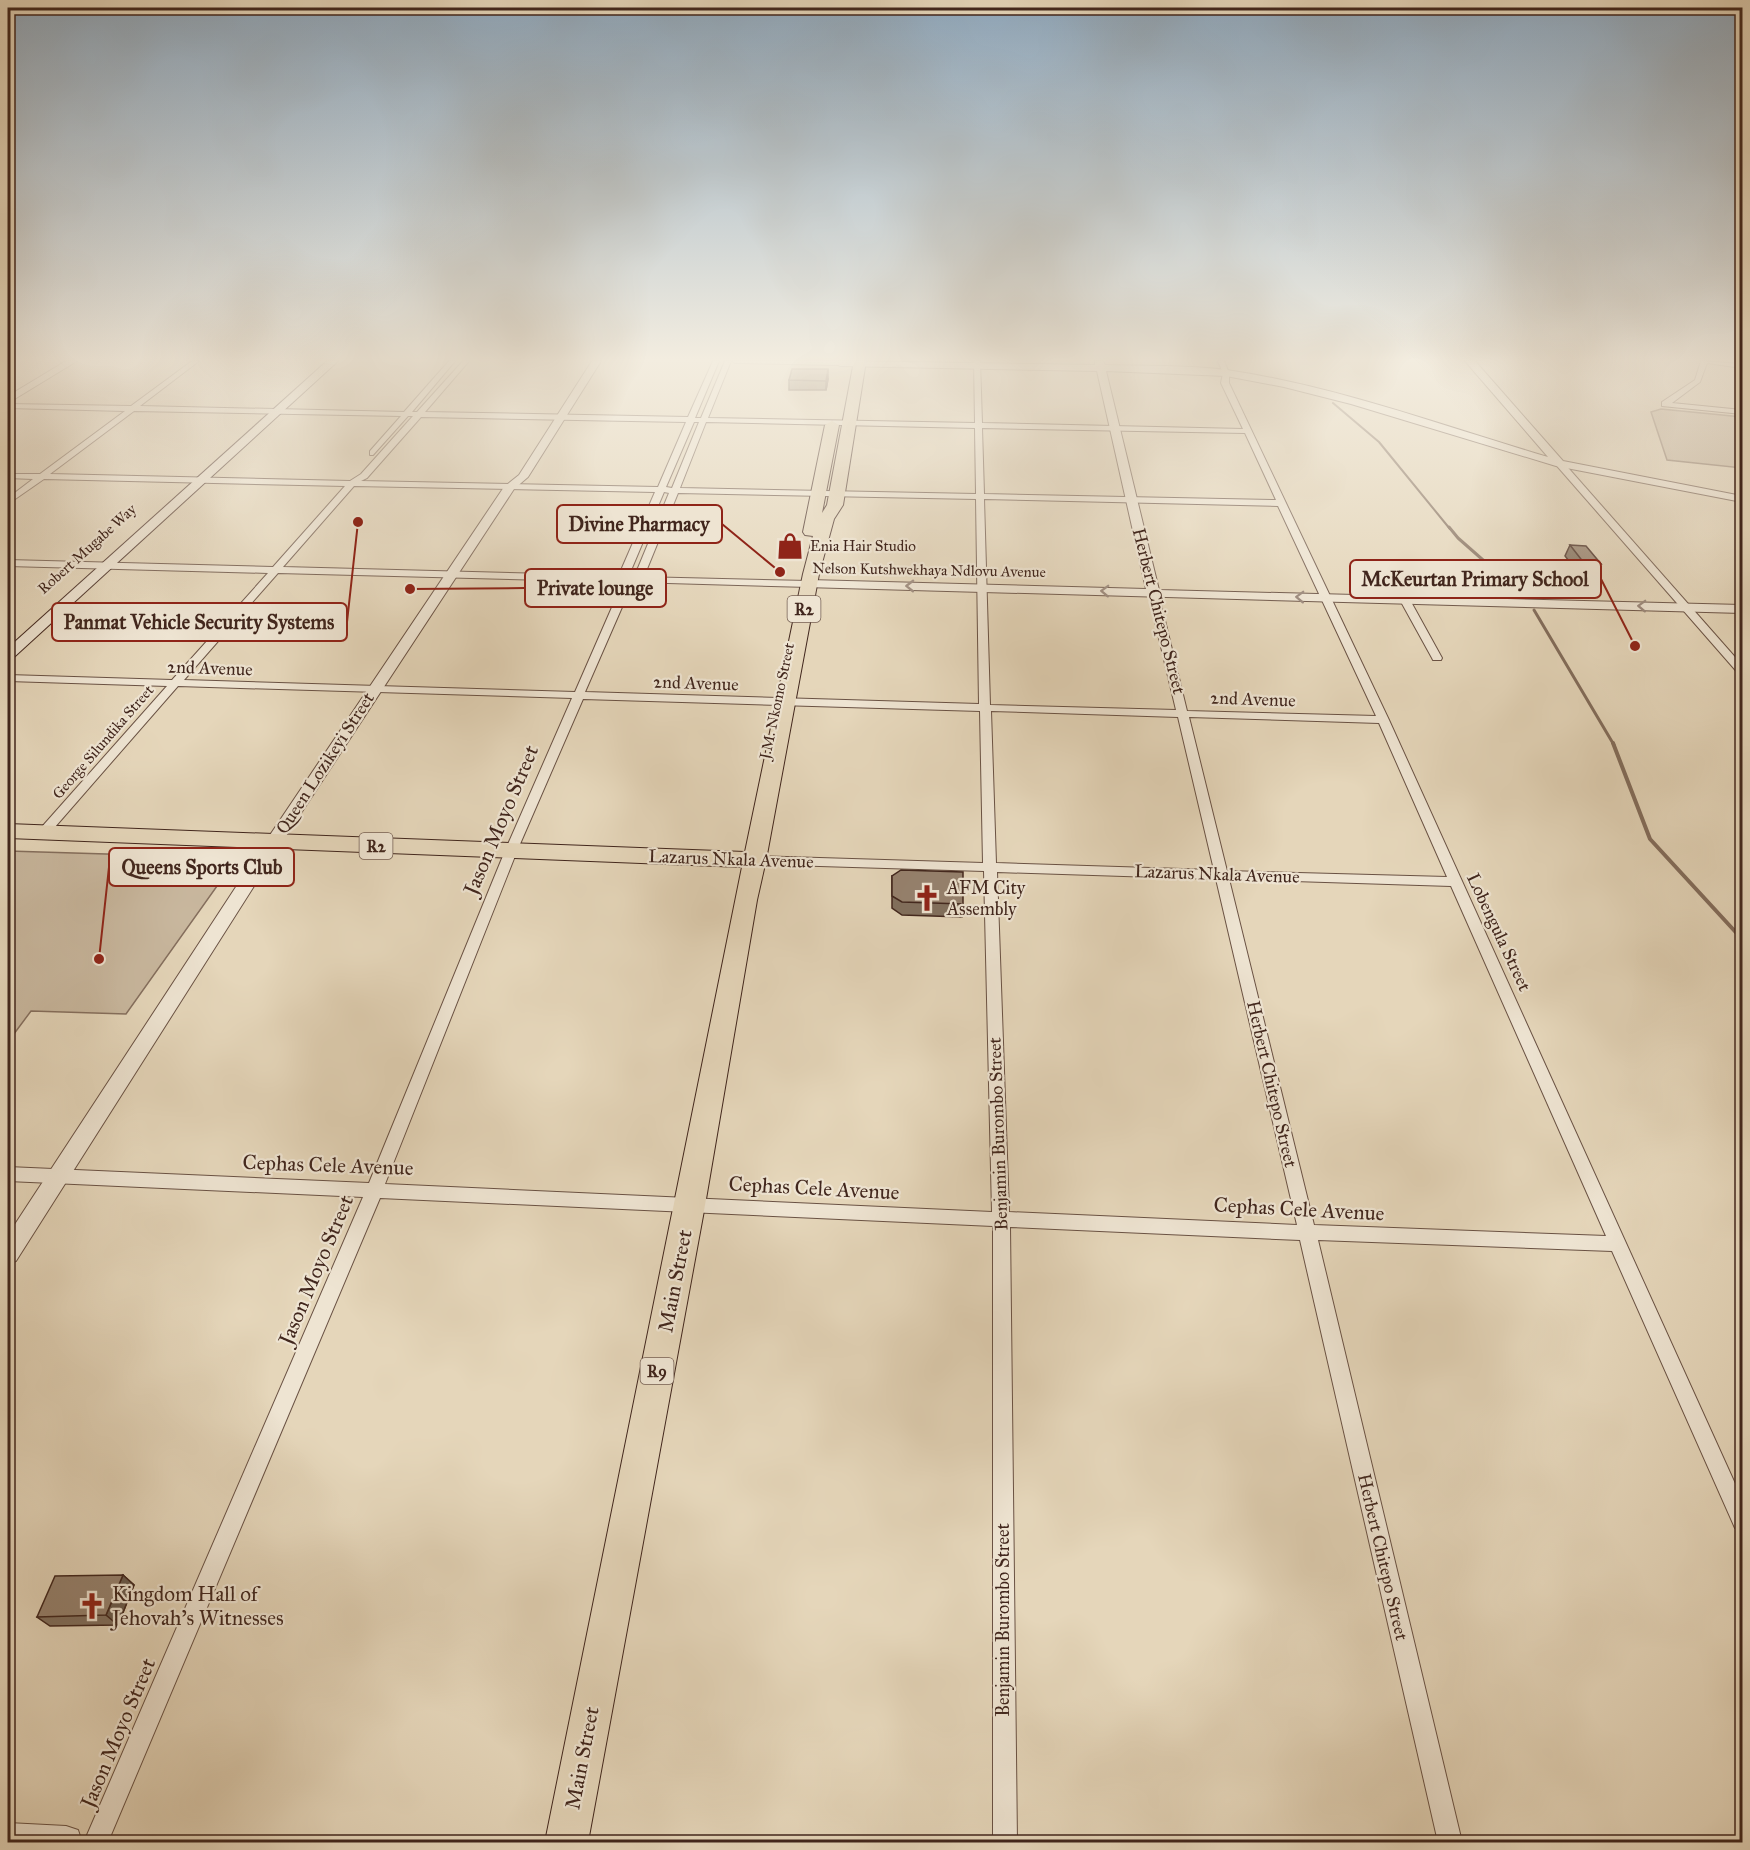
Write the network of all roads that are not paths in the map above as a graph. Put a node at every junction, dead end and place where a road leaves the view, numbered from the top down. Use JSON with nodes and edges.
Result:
{"nodes":[{"id":1,"x":82,"y":447,"type":"edge"},
{"id":2,"x":231,"y":447,"type":"edge"},
{"id":3,"x":377,"y":447,"type":"edge"},
{"id":4,"x":390,"y":447,"type":"edge"},
{"id":5,"x":528,"y":447,"type":"edge"},
{"id":6,"x":541,"y":447,"type":"edge"},
{"id":7,"x":679,"y":447,"type":"edge"},
{"id":8,"x":692,"y":447,"type":"edge"},
{"id":9,"x":836,"y":447,"type":"edge"},
{"id":10,"x":980,"y":447,"type":"edge"},
{"id":11,"x":1120,"y":447,"type":"edge"},
{"id":12,"x":1255,"y":447,"type":"edge"},
{"id":13,"x":1499,"y":447,"type":"edge"},
{"id":14,"x":1507,"y":447,"type":"edge"},
{"id":15,"x":1526,"y":447,"type":"edge"},
{"id":16,"x":1544,"y":447,"type":"edge"},
{"id":17,"x":1560,"y":464,"type":"junction"},
{"id":18,"x":8,"y":476,"type":"edge"},
{"id":19,"x":42,"y":477,"type":"junction"},
{"id":20,"x":194,"y":480,"type":"junction"},
{"id":21,"x":352,"y":483,"type":"junction"},
{"id":22,"x":510,"y":487,"type":"junction"},
{"id":23,"x":661,"y":490,"type":"junction"},
{"id":24,"x":674,"y":491,"type":"junction"},
{"id":25,"x":828,"y":494,"type":"junction"},
{"id":26,"x":981,"y":497,"type":"junction"},
{"id":27,"x":1743,"y":499,"type":"edge"},
{"id":28,"x":1132,"y":500,"type":"junction"},
{"id":29,"x":8,"y":502,"type":"edge"},
{"id":30,"x":1280,"y":503,"type":"junction"},
{"id":31,"x":8,"y":563,"type":"edge"},
{"id":32,"x":99,"y":565,"type":"junction"},
{"id":33,"x":274,"y":570,"type":"junction"},
{"id":34,"x":450,"y":576,"type":"junction"},
{"id":35,"x":629,"y":580,"type":"junction"},
{"id":36,"x":805,"y":584,"type":"junction"},
{"id":37,"x":982,"y":588,"type":"junction"},
{"id":38,"x":1154,"y":592,"type":"junction"},
{"id":39,"x":1325,"y":597,"type":"junction"},
{"id":40,"x":1406,"y":600,"type":"junction"},
{"id":41,"x":1688,"y":607,"type":"junction"},
{"id":42,"x":1743,"y":609,"type":"edge"},
{"id":43,"x":8,"y":642,"type":"edge"},
{"id":44,"x":8,"y":655,"type":"edge"},
{"id":45,"x":1437,"y":658,"type":"dead end"},
{"id":46,"x":1743,"y":671,"type":"edge"},
{"id":47,"x":8,"y":678,"type":"edge"},
{"id":48,"x":175,"y":684,"type":"junction"},
{"id":49,"x":374,"y":690,"type":"junction"},
{"id":50,"x":579,"y":696,"type":"junction"},
{"id":51,"x":781,"y":702,"type":"junction"},
{"id":52,"x":984,"y":708,"type":"junction"},
{"id":53,"x":1184,"y":714,"type":"junction"},
{"id":54,"x":1383,"y":720,"type":"junction"},
{"id":55,"x":8,"y":831,"type":"edge"},
{"id":56,"x":44,"y":832,"type":"junction"},
{"id":57,"x":274,"y":842,"type":"junction"},
{"id":58,"x":511,"y":851,"type":"junction"},
{"id":59,"x":749,"y":860,"type":"junction"},
{"id":60,"x":990,"y":867,"type":"junction"},
{"id":61,"x":1222,"y":874,"type":"junction"},
{"id":62,"x":1455,"y":882,"type":"junction"},
{"id":63,"x":8,"y":1174,"type":"edge"},
{"id":64,"x":58,"y":1176,"type":"junction"},
{"id":65,"x":375,"y":1189,"type":"junction"},
{"id":66,"x":690,"y":1205,"type":"junction"},
{"id":67,"x":1001,"y":1219,"type":"junction"},
{"id":68,"x":1307,"y":1231,"type":"junction"},
{"id":69,"x":1618,"y":1244,"type":"junction"},
{"id":70,"x":8,"y":1254,"type":"edge"},
{"id":71,"x":1743,"y":1521,"type":"edge"},
{"id":72,"x":8,"y":1839,"type":"edge"},
{"id":73,"x":66,"y":1842,"type":"edge"},
{"id":74,"x":96,"y":1842,"type":"edge"},
{"id":75,"x":566,"y":1842,"type":"edge"},
{"id":76,"x":1005,"y":1842,"type":"edge"},
{"id":77,"x":1450,"y":1842,"type":"edge"}],
"edges":[{"from":1,"to":19,"type":"street"},
{"from":2,"to":20,"type":"main road","name":"Robert Mugabe Way"},
{"from":3,"to":21,"type":"street","name":"George Silundika Street"},
{"from":4,"to":21,"type":"street","name":"George Silundika Street"},
{"from":5,"to":22,"type":"street"},
{"from":6,"to":22,"type":"street"},
{"from":7,"to":23,"type":"street","name":"Jason Moyo Street"},
{"from":8,"to":24,"type":"street","name":"Jason Moyo Street"},
{"from":9,"to":25,"type":"highway","name":"J.M. Nkomo Street","number":"R2"},
{"from":10,"to":26,"type":"street","name":"Benjamin Burombo Street"},
{"from":11,"to":28,"type":"street","name":"Herbert Chitepo Street"},
{"from":12,"to":30,"type":"street","name":"Lobengula Street"},
{"from":13,"to":17,"type":"street"},
{"from":14,"to":15,"type":"street"},
{"from":16,"to":17,"type":"street"},
{"from":17,"to":27,"type":"street"},
{"from":17,"to":41,"type":"street"},
{"from":18,"to":19,"type":"street"},
{"from":19,"to":20,"type":"street"},
{"from":19,"to":29,"type":"street"},
{"from":20,"to":21,"type":"street"},
{"from":20,"to":32,"type":"main road","name":"Robert Mugabe Way"},
{"from":21,"to":22,"type":"street"},
{"from":21,"to":33,"type":"street","name":"George Silundika Street"},
{"from":22,"to":23,"type":"street"},
{"from":22,"to":34,"type":"street","name":"Queen Lozikeyi Street"},
{"from":23,"to":24,"type":"street"},
{"from":23,"to":35,"type":"street","name":"Jason Moyo Street"},
{"from":24,"to":25,"type":"street"},
{"from":24,"to":35,"type":"street","name":"Jason Moyo Street"},
{"from":25,"to":26,"type":"street"},
{"from":25,"to":36,"type":"highway","name":"J.M. Nkomo Street","number":"R2"},
{"from":26,"to":28,"type":"street"},
{"from":26,"to":37,"type":"street","name":"Benjamin Burombo Street"},
{"from":28,"to":30,"type":"street"},
{"from":28,"to":38,"type":"street","name":"Herbert Chitepo Street"},
{"from":30,"to":39,"type":"street","name":"Lobengula Street"},
{"from":31,"to":32,"type":"street","name":"Nelson Kutshwekhaya Ndlovu Avenue"},
{"from":32,"to":33,"type":"street","name":"Nelson Kutshwekhaya Ndlovu Avenue"},
{"from":32,"to":43,"type":"main road","name":"Robert Mugabe Way"},
{"from":32,"to":44,"type":"main road","name":"Robert Mugabe Way"},
{"from":33,"to":34,"type":"street","name":"Nelson Kutshwekhaya Ndlovu Avenue"},
{"from":33,"to":48,"type":"street","name":"George Silundika Street"},
{"from":34,"to":35,"type":"street","name":"Nelson Kutshwekhaya Ndlovu Avenue"},
{"from":34,"to":49,"type":"street","name":"Queen Lozikeyi Street"},
{"from":35,"to":36,"type":"street","name":"Nelson Kutshwekhaya Ndlovu Avenue"},
{"from":35,"to":50,"type":"street","name":"Jason Moyo Street"},
{"from":37,"to":36,"type":"street","name":"Nelson Kutshwekhaya Ndlovu Avenue","one_way":true},
{"from":36,"to":51,"type":"highway","name":"J.M. Nkomo Street","number":"R2"},
{"from":38,"to":37,"type":"street","name":"Nelson Kutshwekhaya Ndlovu Avenue","one_way":true},
{"from":37,"to":52,"type":"street","name":"Benjamin Burombo Street"},
{"from":39,"to":38,"type":"street","name":"Nelson Kutshwekhaya Ndlovu Avenue","one_way":true},
{"from":38,"to":53,"type":"street","name":"Herbert Chitepo Street"},
{"from":39,"to":40,"type":"street","name":"Nelson Kutshwekhaya Ndlovu Avenue"},
{"from":39,"to":54,"type":"street","name":"Lobengula Street"},
{"from":41,"to":40,"type":"street","name":"Nelson Kutshwekhaya Ndlovu Avenue","one_way":true},
{"from":40,"to":45,"type":"street"},
{"from":41,"to":42,"type":"street","name":"Nelson Kutshwekhaya Ndlovu Avenue"},
{"from":41,"to":46,"type":"street"},
{"from":47,"to":48,"type":"street","name":"2nd Avenue"},
{"from":48,"to":49,"type":"street","name":"2nd Avenue"},
{"from":48,"to":56,"type":"street","name":"George Silundika Street"},
{"from":49,"to":50,"type":"street","name":"2nd Avenue"},
{"from":49,"to":57,"type":"street","name":"Queen Lozikeyi Street"},
{"from":50,"to":51,"type":"street","name":"2nd Avenue"},
{"from":50,"to":58,"type":"street","name":"Jason Moyo Street"},
{"from":51,"to":52,"type":"street","name":"2nd Avenue"},
{"from":51,"to":59,"type":"highway","name":"J.M. Nkomo Street","number":"R2"},
{"from":52,"to":53,"type":"street","name":"2nd Avenue"},
{"from":52,"to":60,"type":"street","name":"Benjamin Burombo Street"},
{"from":53,"to":54,"type":"street","name":"2nd Avenue"},
{"from":53,"to":61,"type":"street","name":"Herbert Chitepo Street"},
{"from":54,"to":62,"type":"street","name":"Lobengula Street"},
{"from":55,"to":56,"type":"highway","name":"Lazarus Nkala Avenue","number":"R2"},
{"from":56,"to":57,"type":"highway","name":"Lazarus Nkala Avenue","number":"R2"},
{"from":57,"to":58,"type":"highway","name":"Lazarus Nkala Avenue","number":"R2"},
{"from":57,"to":64,"type":"street","name":"Queen Lozikeyi Street"},
{"from":58,"to":59,"type":"highway","name":"Lazarus Nkala Avenue","number":"R2"},
{"from":58,"to":65,"type":"street","name":"Jason Moyo Street"},
{"from":59,"to":60,"type":"street","name":"Lazarus Nkala Avenue"},
{"from":59,"to":66,"type":"highway","name":"Main Street","number":"R9"},
{"from":60,"to":61,"type":"street","name":"Lazarus Nkala Avenue"},
{"from":60,"to":67,"type":"street","name":"Benjamin Burombo Street"},
{"from":61,"to":62,"type":"street","name":"Lazarus Nkala Avenue"},
{"from":61,"to":68,"type":"street","name":"Herbert Chitepo Street"},
{"from":62,"to":69,"type":"street","name":"Lobengula Street"},
{"from":63,"to":64,"type":"street","name":"Cephas Cele Avenue"},
{"from":64,"to":65,"type":"street","name":"Cephas Cele Avenue"},
{"from":64,"to":70,"type":"street","name":"Queen Lozikeyi Street"},
{"from":65,"to":66,"type":"street","name":"Cephas Cele Avenue"},
{"from":65,"to":74,"type":"street","name":"Jason Moyo Street"},
{"from":66,"to":67,"type":"street","name":"Cephas Cele Avenue"},
{"from":66,"to":75,"type":"highway","name":"Main Street","number":"R9"},
{"from":67,"to":68,"type":"street","name":"Cephas Cele Avenue"},
{"from":67,"to":76,"type":"street","name":"Benjamin Burombo Street"},
{"from":68,"to":69,"type":"street","name":"Cephas Cele Avenue"},
{"from":68,"to":77,"type":"street","name":"Herbert Chitepo Street"},
{"from":69,"to":71,"type":"street","name":"Lobengula Street"},
{"from":72,"to":73,"type":"street"}]}
